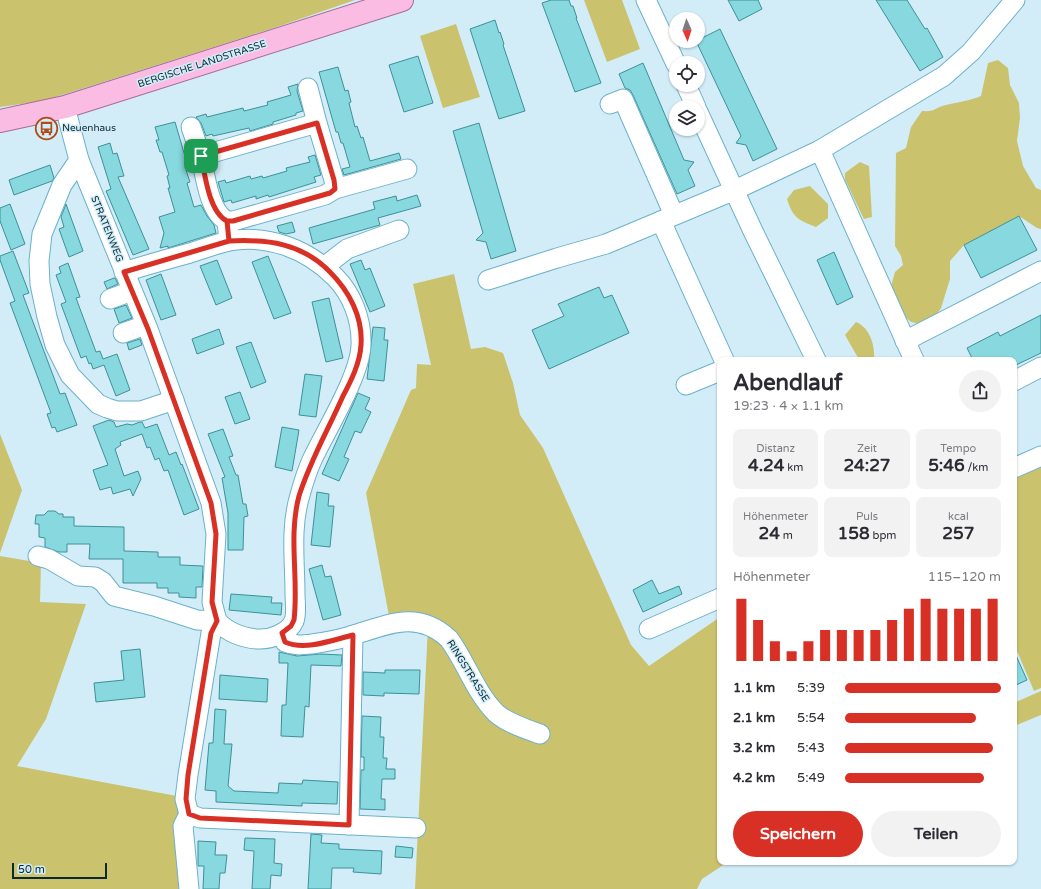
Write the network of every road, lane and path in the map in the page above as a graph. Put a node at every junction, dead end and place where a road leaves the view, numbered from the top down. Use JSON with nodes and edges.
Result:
{"nodes":[{"id":1,"x":402,"y":0,"type":"edge"},
{"id":2,"x":646,"y":0,"type":"edge"},
{"id":3,"x":1015,"y":0,"type":"edge"},
{"id":4,"x":672,"y":56,"type":"edge"},
{"id":5,"x":308,"y":88,"type":"dead end"},
{"id":6,"x":610,"y":104,"type":"dead end"},
{"id":7,"x":65,"y":107,"type":"junction"},
{"id":8,"x":0,"y":121,"type":"edge"},
{"id":9,"x":317,"y":123,"type":"junction"},
{"id":10,"x":191,"y":127,"type":"dead end"},
{"id":11,"x":705,"y":127,"type":"edge"},
{"id":12,"x":820,"y":150,"type":"junction"},
{"id":13,"x":201,"y":156,"type":"junction"},
{"id":14,"x":79,"y":160,"type":"junction"},
{"id":15,"x":407,"y":168,"type":"dead end"},
{"id":16,"x":335,"y":189,"type":"junction"},
{"id":17,"x":734,"y":190,"type":"junction"},
{"id":18,"x":667,"y":218,"type":"junction"},
{"id":19,"x":227,"y":221,"type":"junction"},
{"id":20,"x":399,"y":230,"type":"dead end"},
{"id":21,"x":229,"y":241,"type":"junction"},
{"id":22,"x":325,"y":266,"type":"junction"},
{"id":23,"x":1041,"y":271,"type":"edge"},
{"id":24,"x":124,"y":272,"type":"junction"},
{"id":25,"x":488,"y":280,"type":"dead end"},
{"id":26,"x":132,"y":291,"type":"junction"},
{"id":27,"x":110,"y":299,"type":"dead end"},
{"id":28,"x":146,"y":325,"type":"junction"},
{"id":29,"x":123,"y":333,"type":"dead end"},
{"id":30,"x":905,"y":340,"type":"junction"},
{"id":31,"x":723,"y":357,"type":"edge"},
{"id":32,"x":815,"y":357,"type":"edge"},
{"id":33,"x":913,"y":357,"type":"edge"},
{"id":34,"x":1041,"y":367,"type":"edge"},
{"id":35,"x":717,"y":372,"type":"edge"},
{"id":36,"x":1017,"y":379,"type":"edge"},
{"id":37,"x":686,"y":385,"type":"dead end"},
{"id":38,"x":174,"y":400,"type":"junction"},
{"id":39,"x":1041,"y":456,"type":"edge"},
{"id":40,"x":1017,"y":467,"type":"edge"},
{"id":41,"x":38,"y":556,"type":"dead end"},
{"id":42,"x":717,"y":599,"type":"edge"},
{"id":43,"x":217,"y":621,"type":"junction"},
{"id":44,"x":649,"y":629,"type":"dead end"},
{"id":45,"x":282,"y":633,"type":"junction"},
{"id":46,"x":353,"y":635,"type":"junction"},
{"id":47,"x":540,"y":734,"type":"dead end"},
{"id":48,"x":189,"y":814,"type":"junction"},
{"id":49,"x":349,"y":825,"type":"junction"},
{"id":50,"x":416,"y":828,"type":"dead end"},
{"id":51,"x":189,"y":889,"type":"edge"}],
"edges":[{"from":1,"to":7,"type":"main road","name":"BERGISCHE LANDSTRASSE"},
{"from":2,"to":4,"type":"street"},
{"from":3,"to":12,"type":"street"},
{"from":5,"to":9,"type":"street"},
{"from":6,"to":18,"type":"street"},
{"from":7,"to":8,"type":"main road","name":"BERGISCHE LANDSTRASSE"},
{"from":7,"to":14,"type":"street","name":"STRATENWEG"},
{"from":9,"to":13,"type":"street"},
{"from":9,"to":16,"type":"street"},
{"from":10,"to":13,"type":"street"},
{"from":11,"to":17,"type":"street"},
{"from":12,"to":17,"type":"street"},
{"from":12,"to":30,"type":"street"},
{"from":13,"to":19,"type":"street"},
{"from":14,"to":24,"type":"street","name":"STRATENWEG"},
{"from":14,"to":38,"type":"street"},
{"from":15,"to":16,"type":"street"},
{"from":16,"to":19,"type":"street"},
{"from":17,"to":18,"type":"street"},
{"from":17,"to":32,"type":"street"},
{"from":18,"to":25,"type":"street"},
{"from":18,"to":31,"type":"street"},
{"from":19,"to":21,"type":"street"},
{"from":20,"to":22,"type":"street"},
{"from":21,"to":22,"type":"street"},
{"from":21,"to":24,"type":"street"},
{"from":22,"to":45,"type":"street"},
{"from":23,"to":30,"type":"street"},
{"from":24,"to":26,"type":"street","name":"STRATENWEG"},
{"from":26,"to":27,"type":"street"},
{"from":26,"to":28,"type":"street","name":"STRATENWEG"},
{"from":28,"to":29,"type":"street"},
{"from":28,"to":38,"type":"street","name":"STRATENWEG"},
{"from":30,"to":33,"type":"street"},
{"from":34,"to":36,"type":"street"},
{"from":35,"to":37,"type":"street"},
{"from":38,"to":43,"type":"street","name":"STRATENWEG"},
{"from":39,"to":40,"type":"street"},
{"from":41,"to":43,"type":"street"},
{"from":42,"to":44,"type":"street"},
{"from":43,"to":45,"type":"street"},
{"from":43,"to":48,"type":"street"},
{"from":45,"to":46,"type":"street","name":"RINGSTRASSE"},
{"from":46,"to":47,"type":"street","name":"RINGSTRASSE"},
{"from":46,"to":49,"type":"street"},
{"from":48,"to":49,"type":"street"},
{"from":48,"to":51,"type":"street"},
{"from":49,"to":50,"type":"street"}]}
